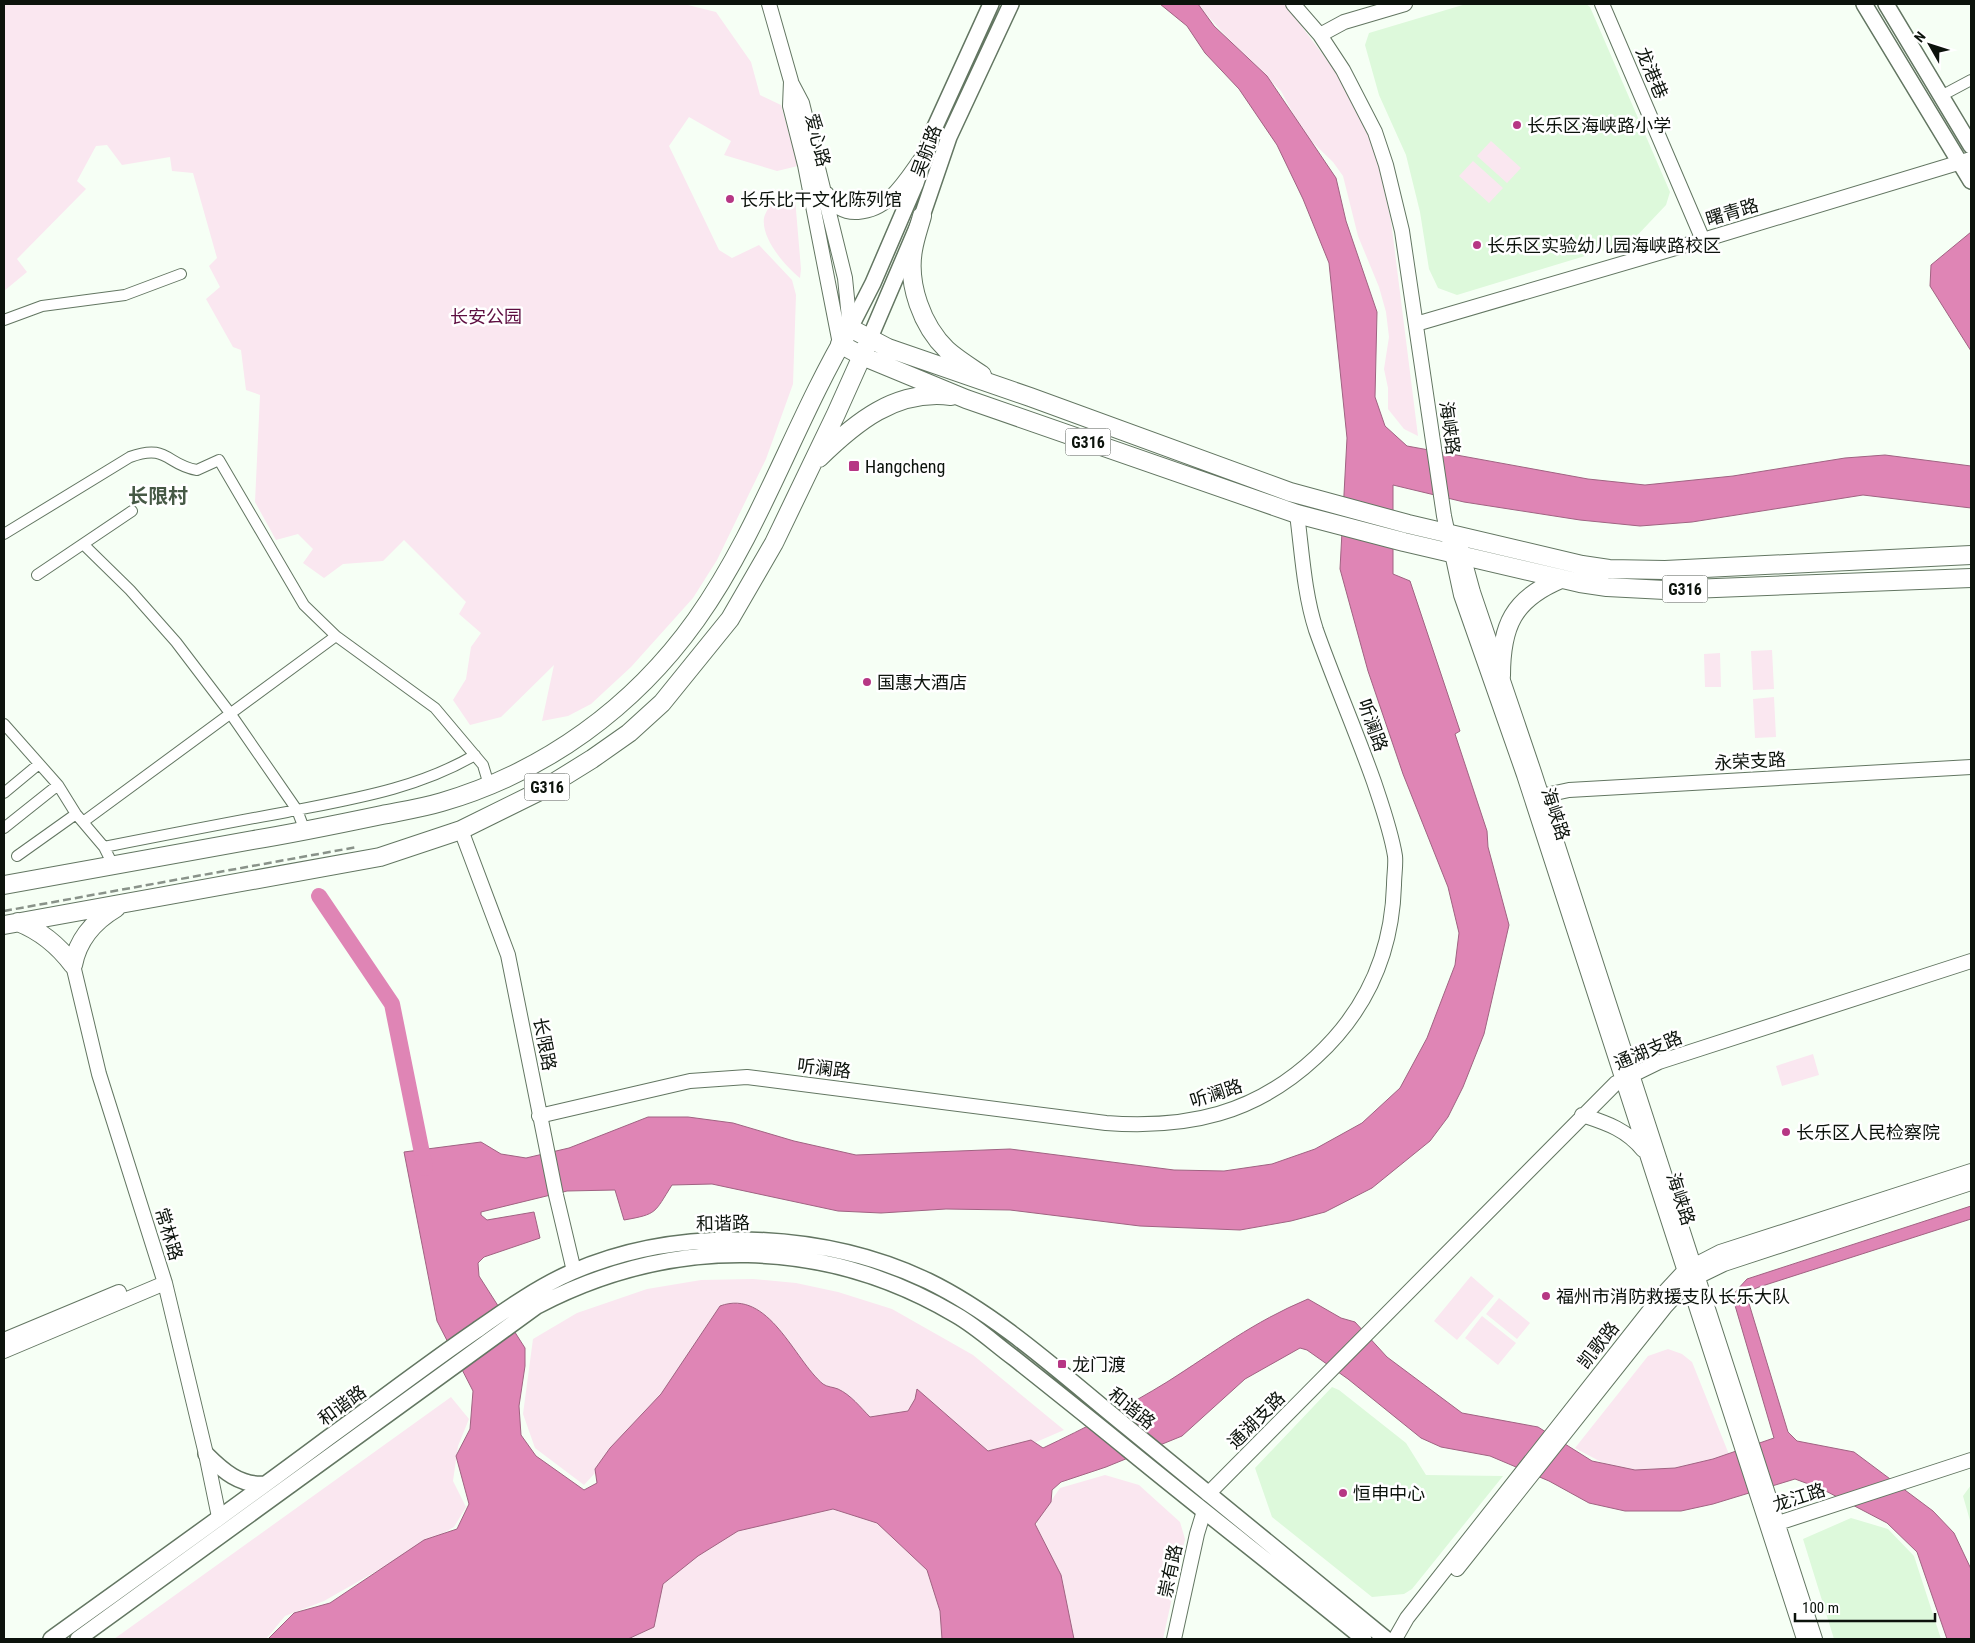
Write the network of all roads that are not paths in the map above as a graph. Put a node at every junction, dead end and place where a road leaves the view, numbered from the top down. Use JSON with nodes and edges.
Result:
{"nodes":[{"id":1,"x":770,"y":4,"type":"edge"},
{"id":2,"x":992,"y":4,"type":"edge"},
{"id":3,"x":1011,"y":4,"type":"edge"},
{"id":4,"x":1293,"y":4,"type":"edge"},
{"id":5,"x":1302,"y":4,"type":"edge"},
{"id":6,"x":1405,"y":4,"type":"edge"},
{"id":7,"x":1602,"y":4,"type":"edge"},
{"id":8,"x":1864,"y":4,"type":"edge"},
{"id":9,"x":1886,"y":4,"type":"edge"},
{"id":10,"x":1323,"y":34,"type":"junction"},
{"id":11,"x":1971,"y":80,"type":"edge"},
{"id":12,"x":791,"y":81,"type":"junction"},
{"id":13,"x":1941,"y":96,"type":"junction"},
{"id":14,"x":1971,"y":146,"type":"edge"},
{"id":15,"x":926,"y":151,"type":"junction"},
{"id":16,"x":1966,"y":160,"type":"edge"},
{"id":17,"x":1971,"y":181,"type":"edge"},
{"id":18,"x":823,"y":187,"type":"junction"},
{"id":19,"x":922,"y":216,"type":"junction"},
{"id":20,"x":1703,"y":240,"type":"junction"},
{"id":21,"x":887,"y":250,"type":"junction"},
{"id":22,"x":905,"y":258,"type":"junction"},
{"id":23,"x":181,"y":274,"type":"dead end"},
{"id":24,"x":4,"y":320,"type":"edge"},
{"id":25,"x":1419,"y":322,"type":"junction"},
{"id":26,"x":850,"y":328,"type":"junction"},
{"id":27,"x":840,"y":344,"type":"junction"},
{"id":28,"x":866,"y":348,"type":"junction"},
{"id":29,"x":1003,"y":389,"type":"junction"},
{"id":30,"x":966,"y":398,"type":"junction"},
{"id":31,"x":812,"y":405,"type":"junction"},
{"id":32,"x":836,"y":414,"type":"junction"},
{"id":33,"x":810,"y":468,"type":"junction"},
{"id":34,"x":132,"y":511,"type":"dead end"},
{"id":35,"x":1297,"y":514,"type":"junction"},
{"id":36,"x":4,"y":534,"type":"edge"},
{"id":37,"x":1453,"y":534,"type":"junction"},
{"id":38,"x":83,"y":544,"type":"junction"},
{"id":39,"x":1971,"y":554,"type":"edge"},
{"id":40,"x":1458,"y":555,"type":"junction"},
{"id":41,"x":37,"y":575,"type":"dead end"},
{"id":42,"x":1971,"y":578,"type":"edge"},
{"id":43,"x":1561,"y":579,"type":"junction"},
{"id":44,"x":336,"y":636,"type":"junction"},
{"id":45,"x":1501,"y":676,"type":"junction"},
{"id":46,"x":230,"y":713,"type":"junction"},
{"id":47,"x":4,"y":724,"type":"edge"},
{"id":48,"x":475,"y":755,"type":"junction"},
{"id":49,"x":39,"y":764,"type":"junction"},
{"id":50,"x":1971,"y":768,"type":"edge"},
{"id":51,"x":58,"y":784,"type":"junction"},
{"id":52,"x":489,"y":785,"type":"junction"},
{"id":53,"x":4,"y":792,"type":"edge"},
{"id":54,"x":1536,"y":797,"type":"junction"},
{"id":55,"x":297,"y":810,"type":"junction"},
{"id":56,"x":79,"y":818,"type":"junction"},
{"id":57,"x":4,"y":828,"type":"edge"},
{"id":58,"x":461,"y":830,"type":"junction"},
{"id":59,"x":305,"y":831,"type":"junction"},
{"id":60,"x":104,"y":847,"type":"junction"},
{"id":61,"x":17,"y":856,"type":"dead end"},
{"id":62,"x":113,"y":865,"type":"junction"},
{"id":63,"x":4,"y":885,"type":"edge"},
{"id":64,"x":122,"y":904,"type":"junction"},
{"id":65,"x":11,"y":923,"type":"edge"},
{"id":66,"x":1971,"y":961,"type":"edge"},
{"id":67,"x":73,"y":965,"type":"junction"},
{"id":68,"x":1627,"y":1078,"type":"junction"},
{"id":69,"x":1582,"y":1115,"type":"junction"},
{"id":70,"x":539,"y":1116,"type":"junction"},
{"id":71,"x":1647,"y":1155,"type":"junction"},
{"id":72,"x":1971,"y":1171,"type":"edge"},
{"id":73,"x":1971,"y":1183,"type":"edge"},
{"id":74,"x":574,"y":1271,"type":"junction"},
{"id":75,"x":1691,"y":1273,"type":"junction"},
{"id":76,"x":163,"y":1278,"type":"junction"},
{"id":77,"x":514,"y":1313,"type":"junction"},
{"id":78,"x":4,"y":1340,"type":"edge"},
{"id":79,"x":4,"y":1351,"type":"edge"},
{"id":80,"x":206,"y":1454,"type":"junction"},
{"id":81,"x":1971,"y":1460,"type":"edge"},
{"id":82,"x":265,"y":1484,"type":"junction"},
{"id":83,"x":1205,"y":1491,"type":"junction"},
{"id":84,"x":1204,"y":1511,"type":"junction"},
{"id":85,"x":219,"y":1517,"type":"junction"},
{"id":86,"x":1773,"y":1525,"type":"junction"},
{"id":87,"x":51,"y":1639,"type":"edge"},
{"id":88,"x":78,"y":1639,"type":"edge"},
{"id":89,"x":1174,"y":1639,"type":"edge"},
{"id":90,"x":1364,"y":1639,"type":"edge"},
{"id":91,"x":1386,"y":1639,"type":"edge"},
{"id":92,"x":1396,"y":1639,"type":"edge"},
{"id":93,"x":1804,"y":1639,"type":"edge"},
{"id":94,"x":1815,"y":1639,"type":"edge"}],
"edges":[{"from":1,"to":12,"type":"street","name":"爱心路"},
{"from":2,"to":15,"type":"main road","name":"吴航路"},
{"from":3,"to":19,"type":"main road","name":"吴航路"},
{"from":4,"to":10,"type":"street","name":"海峡路"},
{"from":5,"to":10,"type":"street","name":"海峡路"},
{"from":6,"to":10,"type":"street"},
{"from":7,"to":20,"type":"street","name":"龙港巷"},
{"from":8,"to":16,"type":"main road"},
{"from":9,"to":13,"type":"main road"},
{"from":10,"to":25,"type":"street","name":"海峡路"},
{"from":11,"to":13,"type":"street"},
{"from":12,"to":18,"type":"street"},
{"from":12,"to":27,"type":"street","name":"爱心路"},
{"from":13,"to":14,"type":"main road"},
{"from":15,"to":18,"type":"street"},
{"from":15,"to":21,"type":"main road","name":"吴航路"},
{"from":16,"to":17,"type":"main road"},
{"from":16,"to":20,"type":"street","name":"曙青路"},
{"from":18,"to":26,"type":"street"},
{"from":19,"to":22,"type":"main road","name":"吴航路"},
{"from":19,"to":29,"type":"highway"},
{"from":20,"to":25,"type":"street","name":"曙青路"},
{"from":21,"to":22,"type":"main road"},
{"from":21,"to":26,"type":"main road","name":"吴航路"},
{"from":22,"to":28,"type":"main road","name":"吴航路"},
{"from":23,"to":24,"type":"street"},
{"from":25,"to":37,"type":"street","name":"海峡路"},
{"from":26,"to":27,"type":"highway","number":"G316"},
{"from":26,"to":28,"type":"highway","number":"G316"},
{"from":27,"to":28,"type":"highway","number":"G316"},
{"from":27,"to":31,"type":"highway","number":"G316"},
{"from":28,"to":29,"type":"highway","number":"G316"},
{"from":28,"to":30,"type":"highway","number":"G316"},
{"from":28,"to":32,"type":"highway","number":"G316"},
{"from":29,"to":37,"type":"highway","number":"G316"},
{"from":30,"to":33,"type":"highway"},
{"from":30,"to":35,"type":"highway","number":"G316"},
{"from":31,"to":32,"type":"highway"},
{"from":31,"to":52,"type":"highway","number":"G316"},
{"from":32,"to":33,"type":"highway","number":"G316"},
{"from":33,"to":58,"type":"highway","number":"G316"},
{"from":34,"to":38,"type":"street"},
{"from":35,"to":40,"type":"highway","number":"G316"},
{"from":35,"to":70,"type":"street","name":"听澜路"},
{"from":36,"to":44,"type":"street"},
{"from":37,"to":39,"type":"highway","number":"G316"},
{"from":37,"to":40,"type":"street","name":"海峡路"},
{"from":38,"to":41,"type":"street"},
{"from":38,"to":46,"type":"street"},
{"from":40,"to":43,"type":"highway","number":"G316"},
{"from":40,"to":45,"type":"street","name":"海峡路"},
{"from":40,"to":54,"type":"street","name":"海峡路"},
{"from":42,"to":43,"type":"highway","number":"G316"},
{"from":43,"to":45,"type":"highway"},
{"from":44,"to":46,"type":"street"},
{"from":44,"to":48,"type":"street"},
{"from":45,"to":54,"type":"street","name":"海峡路"},
{"from":46,"to":55,"type":"street"},
{"from":46,"to":56,"type":"street"},
{"from":47,"to":49,"type":"street"},
{"from":48,"to":52,"type":"street"},
{"from":48,"to":55,"type":"street"},
{"from":49,"to":51,"type":"street"},
{"from":49,"to":53,"type":"street"},
{"from":50,"to":54,"type":"street","name":"永荣支路"},
{"from":51,"to":56,"type":"street"},
{"from":51,"to":57,"type":"street"},
{"from":52,"to":59,"type":"highway","number":"G316"},
{"from":54,"to":68,"type":"street","name":"海峡路"},
{"from":55,"to":59,"type":"street"},
{"from":55,"to":60,"type":"street"},
{"from":56,"to":60,"type":"street"},
{"from":56,"to":61,"type":"street"},
{"from":58,"to":64,"type":"highway","number":"G316"},
{"from":58,"to":70,"type":"street","name":"长限路"},
{"from":59,"to":62,"type":"highway","number":"G316"},
{"from":60,"to":62,"type":"street"},
{"from":62,"to":63,"type":"highway","number":"G316"},
{"from":64,"to":65,"type":"highway","number":"G316"},
{"from":64,"to":67,"type":"highway"},
{"from":65,"to":67,"type":"highway"},
{"from":66,"to":68,"type":"street","name":"通湖支路"},
{"from":67,"to":76,"type":"street","name":"常林路"},
{"from":68,"to":69,"type":"street","name":"通湖支路"},
{"from":68,"to":71,"type":"street","name":"海峡路"},
{"from":68,"to":75,"type":"street","name":"海峡路"},
{"from":69,"to":71,"type":"street"},
{"from":69,"to":83,"type":"street","name":"通湖支路"},
{"from":70,"to":74,"type":"street","name":"长限路"},
{"from":71,"to":75,"type":"street","name":"海峡路"},
{"from":72,"to":75,"type":"street","name":"凯歌路"},
{"from":73,"to":75,"type":"street","name":"凯歌路"},
{"from":74,"to":77,"type":"main road","name":"和谐路"},
{"from":74,"to":83,"type":"main road","name":"和谐路"},
{"from":75,"to":86,"type":"street","name":"海峡路"},
{"from":75,"to":92,"type":"street","name":"凯歌路"},
{"from":76,"to":78,"type":"street"},
{"from":76,"to":79,"type":"street"},
{"from":76,"to":80,"type":"street","name":"常林路"},
{"from":77,"to":82,"type":"main road","name":"和谐路"},
{"from":77,"to":84,"type":"main road","name":"和谐路"},
{"from":77,"to":88,"type":"main road","name":"和谐路"},
{"from":80,"to":82,"type":"main road"},
{"from":80,"to":85,"type":"street","name":"常林路"},
{"from":81,"to":86,"type":"street","name":"龙江路"},
{"from":82,"to":85,"type":"main road","name":"和谐路"},
{"from":83,"to":91,"type":"main road","name":"和谐路"},
{"from":84,"to":89,"type":"street","name":"崇有路"},
{"from":84,"to":90,"type":"main road","name":"和谐路"},
{"from":85,"to":87,"type":"main road","name":"和谐路"},
{"from":86,"to":93,"type":"street","name":"海峡路"},
{"from":86,"to":94,"type":"street","name":"海峡路"}]}
